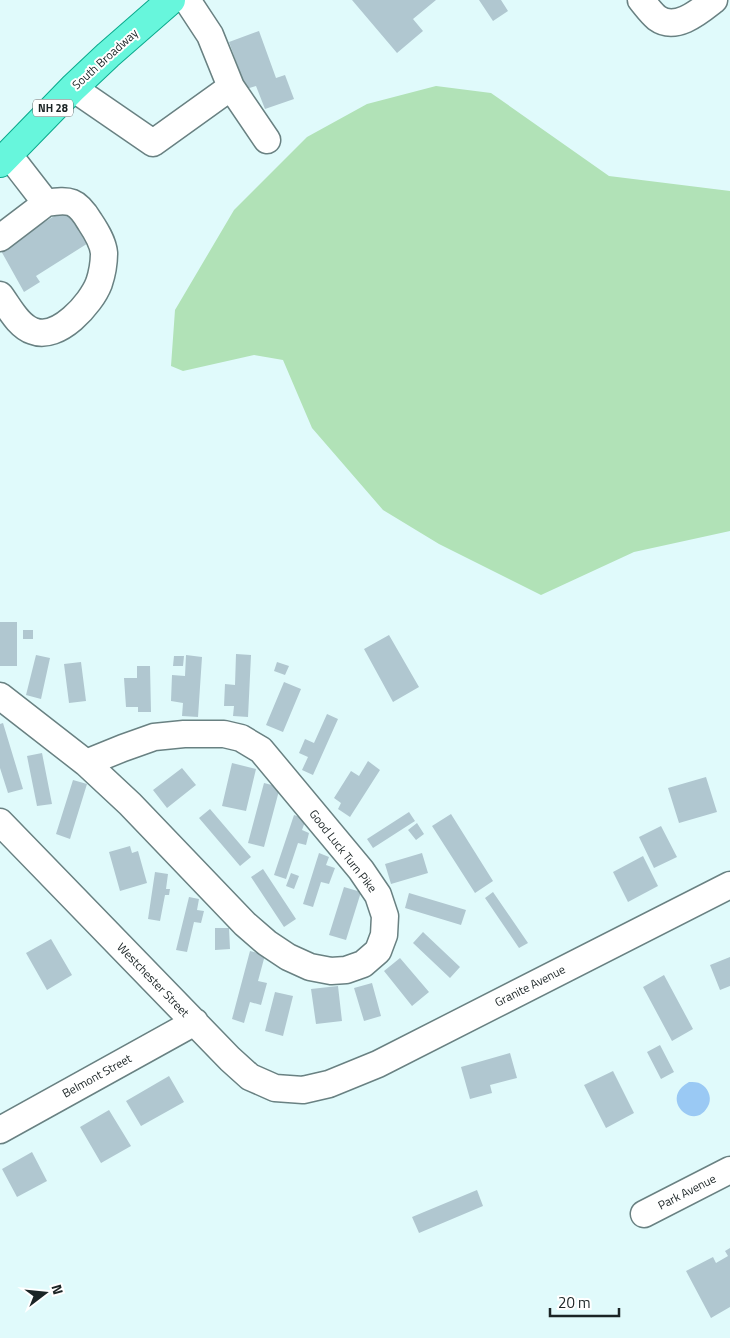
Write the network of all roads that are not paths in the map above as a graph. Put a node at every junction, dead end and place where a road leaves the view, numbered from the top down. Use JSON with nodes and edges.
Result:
{"nodes":[{"id":1,"x":171,"y":0,"type":"edge"},
{"id":2,"x":187,"y":0,"type":"edge"},
{"id":3,"x":641,"y":0,"type":"edge"},
{"id":4,"x":714,"y":0,"type":"edge"},
{"id":5,"x":231,"y":87,"type":"junction"},
{"id":6,"x":73,"y":88,"type":"junction"},
{"id":7,"x":267,"y":140,"type":"dead end"},
{"id":8,"x":4,"y":159,"type":"edge"},
{"id":9,"x":46,"y":203,"type":"junction"},
{"id":10,"x":0,"y":238,"type":"edge"},
{"id":11,"x":0,"y":295,"type":"edge"},
{"id":12,"x":0,"y":696,"type":"edge"},
{"id":13,"x":86,"y":763,"type":"junction"},
{"id":14,"x":0,"y":822,"type":"edge"},
{"id":15,"x":730,"y":885,"type":"edge"},
{"id":16,"x":194,"y":1022,"type":"junction"},
{"id":17,"x":329,"y":1084,"type":"joint"},
{"id":18,"x":0,"y":1130,"type":"edge"},
{"id":19,"x":730,"y":1170,"type":"edge"},
{"id":20,"x":644,"y":1214,"type":"dead end"}],
"edges":[{"from":1,"to":6,"type":"main road","name":"South Broadway","number":"NH 28"},
{"from":2,"to":5,"type":"street"},
{"from":3,"to":4,"type":"street"},
{"from":5,"to":6,"type":"street"},
{"from":5,"to":7,"type":"street"},
{"from":6,"to":8,"type":"main road","name":"South Broadway","number":"NH 28"},
{"from":8,"to":9,"type":"street"},
{"from":9,"to":10,"type":"street"},
{"from":9,"to":11,"type":"street"},
{"from":12,"to":13,"type":"street","name":"Good Luck Turn Pike"},
{"from":13,"to":13,"type":"street","name":"Good Luck Turn Pike"},
{"from":14,"to":16,"type":"street","name":"Westchester Street"},
{"from":15,"to":17,"type":"street","name":"Granite Avenue"},
{"from":16,"to":17,"type":"street","name":"Westchester Street"},
{"from":16,"to":18,"type":"street","name":"Belmont Street"},
{"from":19,"to":20,"type":"street","name":"Park Avenue"}]}
